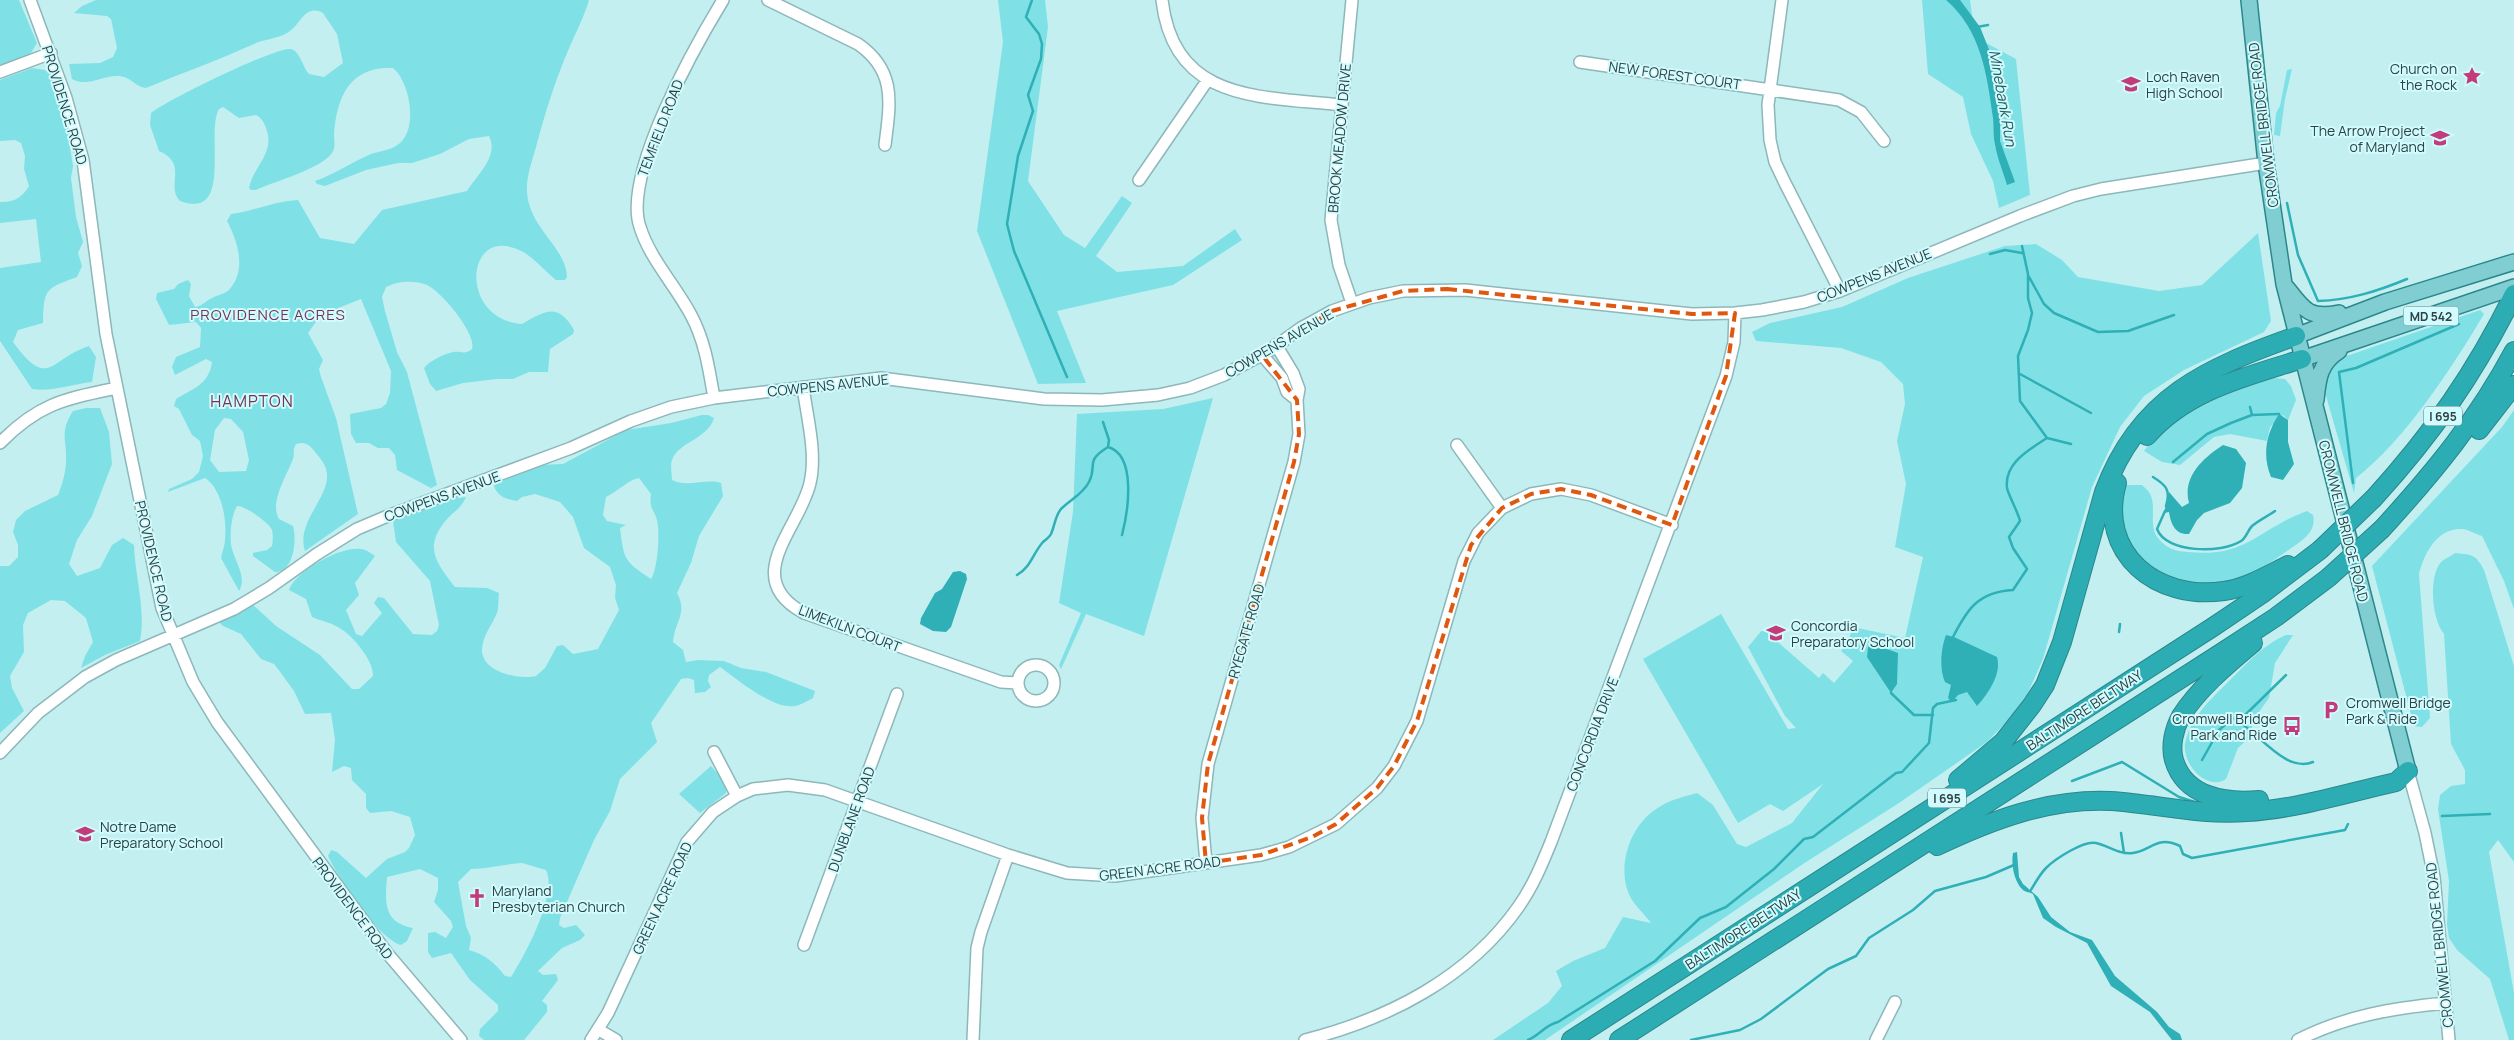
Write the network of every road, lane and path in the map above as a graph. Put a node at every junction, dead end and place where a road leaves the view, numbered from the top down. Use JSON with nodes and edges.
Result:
{"nodes":[{"id":1,"x":30,"y":0,"type":"edge"},
{"id":2,"x":723,"y":0,"type":"edge"},
{"id":3,"x":768,"y":0,"type":"edge"},
{"id":4,"x":1162,"y":0,"type":"edge"},
{"id":5,"x":1352,"y":0,"type":"edge"},
{"id":6,"x":1782,"y":0,"type":"edge"},
{"id":7,"x":2249,"y":0,"type":"edge"},
{"id":8,"x":51,"y":53,"type":"junction"},
{"id":9,"x":1580,"y":62,"type":"dead end"},
{"id":10,"x":0,"y":72,"type":"edge"},
{"id":11,"x":1207,"y":81,"type":"junction"},
{"id":12,"x":1769,"y":88,"type":"junction"},
{"id":13,"x":1341,"y":105,"type":"junction"},
{"id":14,"x":1884,"y":141,"type":"dead end"},
{"id":15,"x":884,"y":145,"type":"dead end"},
{"id":16,"x":2266,"y":163,"type":"junction"},
{"id":17,"x":1139,"y":180,"type":"dead end"},
{"id":18,"x":2514,"y":262,"type":"edge"},
{"id":19,"x":2284,"y":284,"type":"junction"},
{"id":20,"x":2514,"y":288,"type":"edge"},
{"id":21,"x":1840,"y":291,"type":"junction"},
{"id":22,"x":2514,"y":294,"type":"edge"},
{"id":23,"x":2385,"y":302,"type":"junction"},
{"id":24,"x":1352,"y":303,"type":"junction"},
{"id":25,"x":1735,"y":313,"type":"junction"},
{"id":26,"x":2296,"y":336,"type":"junction"},
{"id":27,"x":2348,"y":344,"type":"junction"},
{"id":28,"x":1276,"y":345,"type":"junction"},
{"id":29,"x":2514,"y":351,"type":"edge"},
{"id":30,"x":1262,"y":355,"type":"junction"},
{"id":31,"x":2302,"y":359,"type":"junction"},
{"id":32,"x":2514,"y":385,"type":"edge"},
{"id":33,"x":803,"y":387,"type":"junction"},
{"id":34,"x":117,"y":388,"type":"junction"},
{"id":35,"x":714,"y":398,"type":"junction"},
{"id":36,"x":1297,"y":400,"type":"junction"},
{"id":37,"x":2315,"y":412,"type":"junction"},
{"id":38,"x":0,"y":443,"type":"edge"},
{"id":39,"x":1457,"y":445,"type":"dead end"},
{"id":40,"x":1502,"y":508,"type":"junction"},
{"id":41,"x":2401,"y":508,"type":"junction"},
{"id":42,"x":1672,"y":525,"type":"junction"},
{"id":43,"x":2320,"y":550,"type":"junction"},
{"id":44,"x":2324,"y":581,"type":"junction"},
{"id":45,"x":172,"y":636,"type":"junction"},
{"id":46,"x":1017,"y":683,"type":"dead end"},
{"id":47,"x":897,"y":694,"type":"dead end"},
{"id":48,"x":714,"y":752,"type":"dead end"},
{"id":49,"x":0,"y":753,"type":"edge"},
{"id":50,"x":2408,"y":771,"type":"junction"},
{"id":51,"x":737,"y":796,"type":"junction"},
{"id":52,"x":858,"y":801,"type":"junction"},
{"id":53,"x":1908,"y":824,"type":"junction"},
{"id":54,"x":1008,"y":855,"type":"junction"},
{"id":55,"x":1206,"y":863,"type":"junction"},
{"id":56,"x":1872,"y":877,"type":"junction"},
{"id":57,"x":804,"y":945,"type":"dead end"},
{"id":58,"x":1895,"y":1002,"type":"dead end"},
{"id":59,"x":2446,"y":1003,"type":"junction"},
{"id":60,"x":599,"y":1030,"type":"junction"},
{"id":61,"x":461,"y":1040,"type":"edge"},
{"id":62,"x":590,"y":1040,"type":"edge"},
{"id":63,"x":616,"y":1040,"type":"edge"},
{"id":64,"x":973,"y":1040,"type":"edge"},
{"id":65,"x":1305,"y":1040,"type":"edge"},
{"id":66,"x":1571,"y":1040,"type":"edge"},
{"id":67,"x":1619,"y":1040,"type":"edge"},
{"id":68,"x":1876,"y":1040,"type":"edge"},
{"id":69,"x":2298,"y":1040,"type":"edge"},
{"id":70,"x":2449,"y":1040,"type":"edge"}],
"edges":[{"from":1,"to":8,"type":"street","name":"PROVIDENCE ROAD"},
{"from":2,"to":35,"type":"street","name":"TEMFIELD ROAD"},
{"from":3,"to":15,"type":"street"},
{"from":4,"to":11,"type":"street"},
{"from":5,"to":13,"type":"street","name":"BROOK MEADOW DRIVE"},
{"from":6,"to":12,"type":"street"},
{"from":7,"to":16,"type":"main road","name":"CROMWELL BRIDGE ROAD"},
{"from":8,"to":10,"type":"street"},
{"from":8,"to":34,"type":"street","name":"PROVIDENCE ROAD"},
{"from":9,"to":12,"type":"street","name":"NEW FOREST COURT"},
{"from":11,"to":13,"type":"street"},
{"from":11,"to":17,"type":"street"},
{"from":12,"to":14,"type":"street","name":"NEW FOREST COURT"},
{"from":12,"to":21,"type":"street"},
{"from":13,"to":24,"type":"street","name":"BROOK MEADOW DRIVE"},
{"from":16,"to":19,"type":"main road","name":"CROMWELL BRIDGE ROAD"},
{"from":16,"to":21,"type":"street","name":"COWPENS AVENUE"},
{"from":18,"to":23,"type":"main road","number":"MD 542"},
{"from":19,"to":23,"type":"main road"},
{"from":19,"to":26,"type":"main road","name":"CROMWELL BRIDGE ROAD"},
{"from":20,"to":27,"type":"main road","number":"MD 542"},
{"from":21,"to":25,"type":"street","name":"COWPENS AVENUE"},
{"from":22,"to":43,"type":"highway","name":"BALTIMORE BELTWAY","number":"I 695","bridge":true},
{"from":23,"to":26,"type":"main road","number":"MD 542"},
{"from":24,"to":25,"type":"street","name":"COWPENS AVENUE"},
{"from":24,"to":28,"type":"street","name":"COWPENS AVENUE"},
{"from":25,"to":42,"type":"street","name":"CONCORDIA DRIVE"},
{"from":26,"to":31,"type":"main road","name":"CROMWELL BRIDGE ROAD"},
{"from":26,"to":53,"type":"highway"},
{"from":27,"to":31,"type":"main road","number":"MD 542"},
{"from":27,"to":37,"type":"main road"},
{"from":28,"to":30,"type":"street","name":"COWPENS AVENUE"},
{"from":28,"to":36,"type":"street","name":"RYEGATE ROAD"},
{"from":29,"to":41,"type":"highway","name":"BALTIMORE BELTWAY","number":"I 695"},
{"from":30,"to":33,"type":"street","name":"COWPENS AVENUE"},
{"from":30,"to":36,"type":"street"},
{"from":31,"to":37,"type":"main road","name":"CROMWELL BRIDGE ROAD"},
{"from":31,"to":43,"type":"highway"},
{"from":32,"to":41,"type":"highway"},
{"from":33,"to":35,"type":"street","name":"COWPENS AVENUE"},
{"from":33,"to":46,"type":"street","name":"LIMEKILN COURT"},
{"from":34,"to":38,"type":"street"},
{"from":34,"to":45,"type":"street","name":"PROVIDENCE ROAD"},
{"from":35,"to":45,"type":"street","name":"COWPENS AVENUE"},
{"from":36,"to":55,"type":"street","name":"RYEGATE ROAD"},
{"from":37,"to":50,"type":"main road","name":"CROMWELL BRIDGE ROAD"},
{"from":39,"to":40,"type":"street"},
{"from":40,"to":42,"type":"street","name":"GREEN ACRE ROAD"},
{"from":40,"to":55,"type":"street","name":"GREEN ACRE ROAD"},
{"from":41,"to":44,"type":"highway","name":"BALTIMORE BELTWAY","number":"I 695","bridge":true},
{"from":42,"to":65,"type":"street","name":"CONCORDIA DRIVE"},
{"from":43,"to":53,"type":"highway","name":"BALTIMORE BELTWAY","number":"I 695"},
{"from":44,"to":50,"type":"highway"},
{"from":44,"to":56,"type":"highway","name":"BALTIMORE BELTWAY","number":"I 695"},
{"from":45,"to":49,"type":"street","name":"COWPENS AVENUE"},
{"from":45,"to":61,"type":"street","name":"PROVIDENCE ROAD"},
{"from":47,"to":52,"type":"street","name":"DUNBLANE ROAD"},
{"from":48,"to":51,"type":"street"},
{"from":50,"to":56,"type":"highway"},
{"from":50,"to":59,"type":"street","name":"CROMWELL BRIDGE ROAD"},
{"from":51,"to":52,"type":"street","name":"GREEN ACRE ROAD"},
{"from":51,"to":60,"type":"street","name":"GREEN ACRE ROAD"},
{"from":52,"to":54,"type":"street","name":"GREEN ACRE ROAD"},
{"from":52,"to":57,"type":"street","name":"DUNBLANE ROAD"},
{"from":53,"to":66,"type":"highway","name":"BALTIMORE BELTWAY","number":"I 695"},
{"from":54,"to":55,"type":"street","name":"GREEN ACRE ROAD"},
{"from":54,"to":64,"type":"street"},
{"from":56,"to":67,"type":"highway","name":"BALTIMORE BELTWAY","number":"I 695"},
{"from":58,"to":68,"type":"street"},
{"from":59,"to":69,"type":"street"},
{"from":59,"to":70,"type":"street","name":"CROMWELL BRIDGE ROAD"},
{"from":60,"to":62,"type":"street","name":"GREEN ACRE ROAD"},
{"from":60,"to":63,"type":"street"}]}
